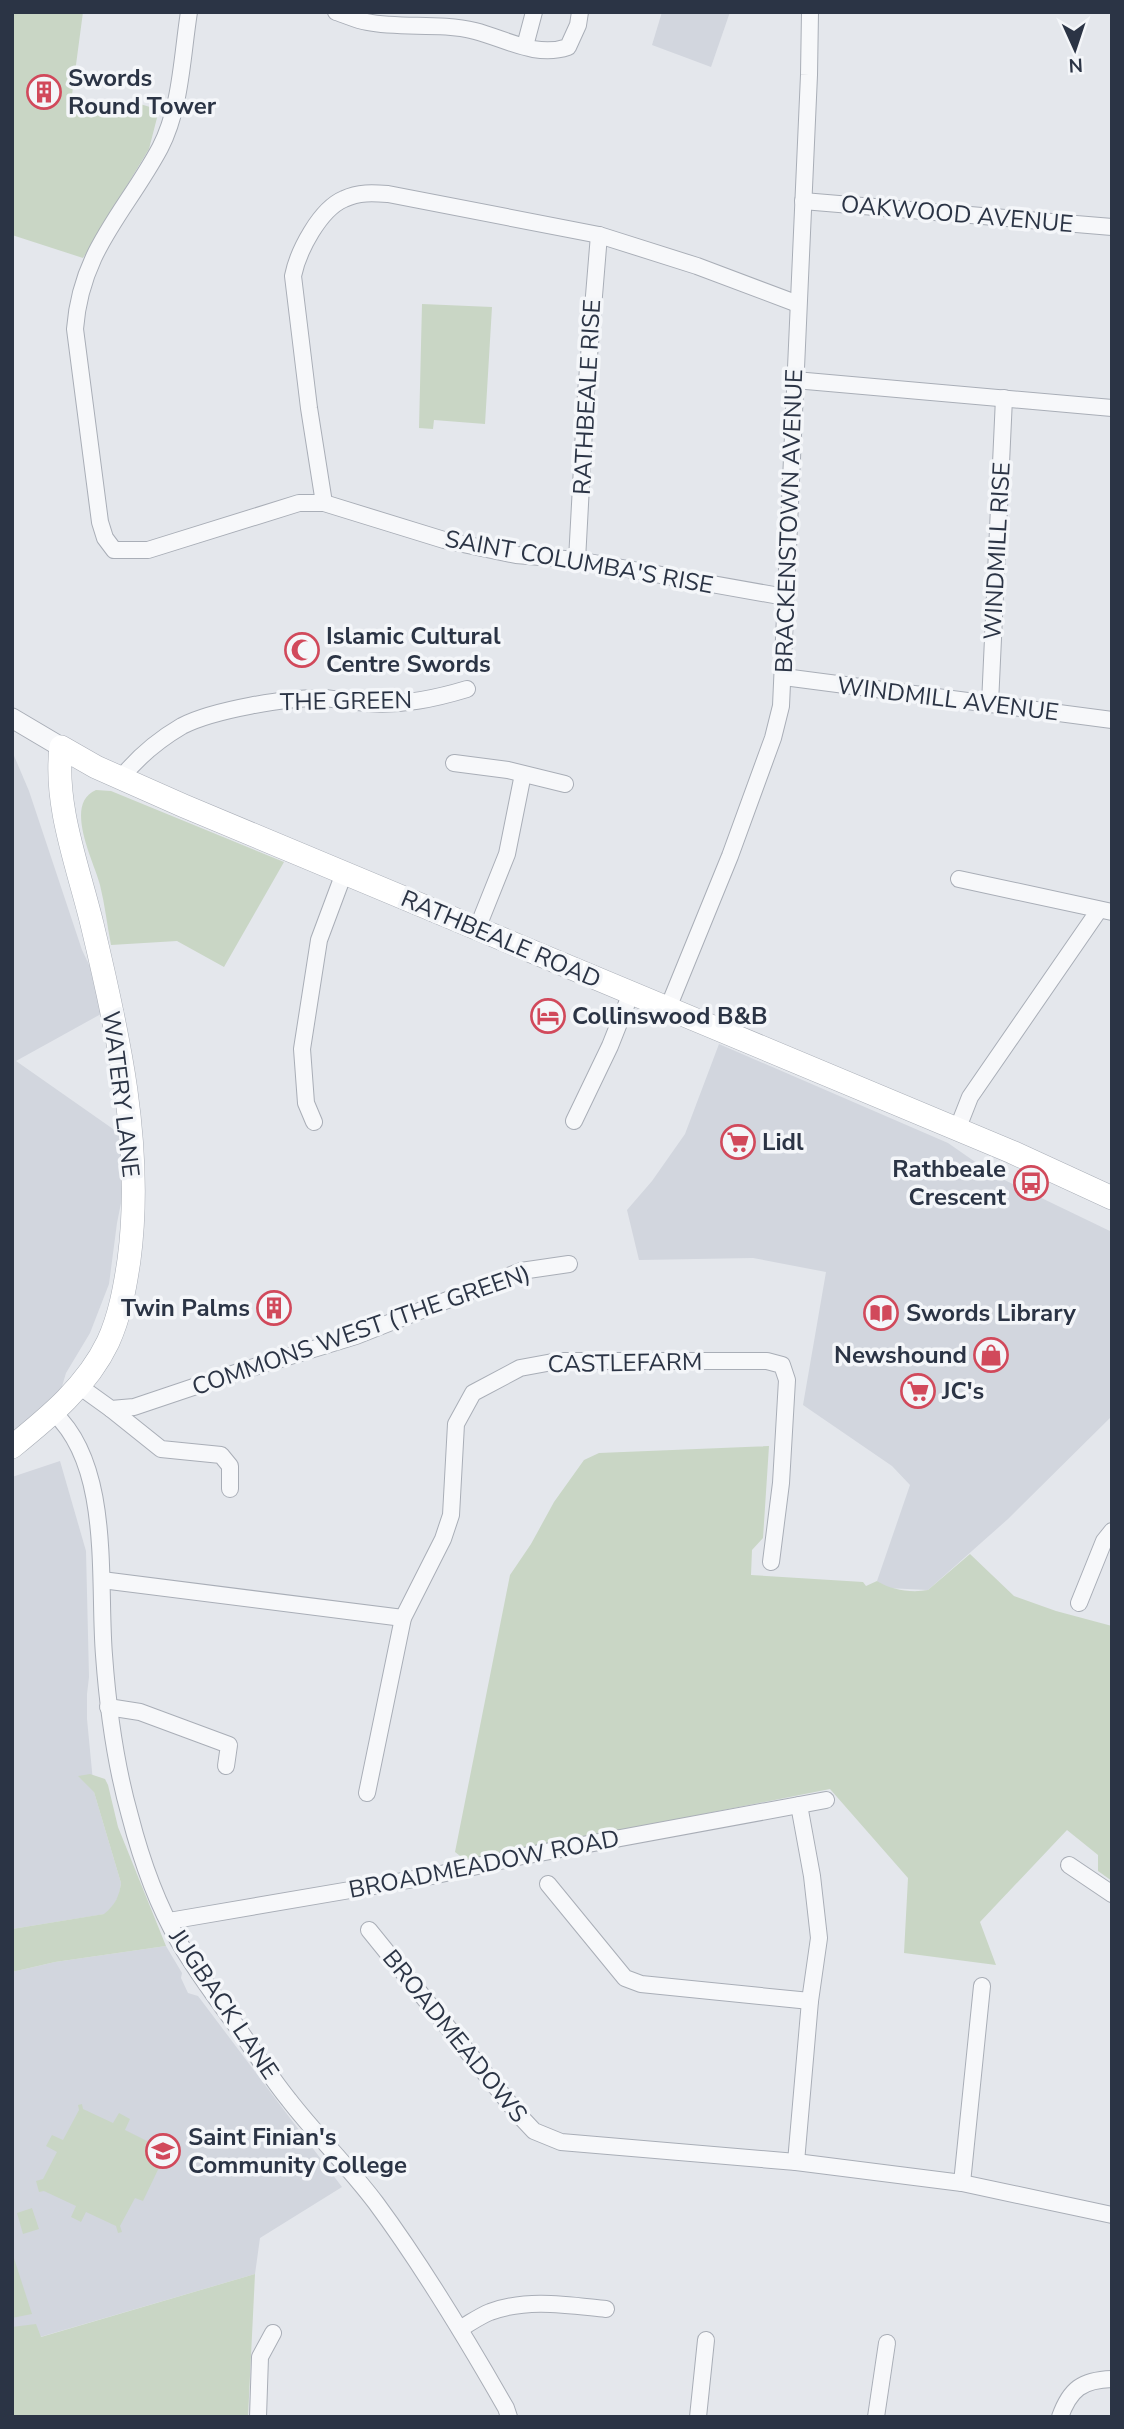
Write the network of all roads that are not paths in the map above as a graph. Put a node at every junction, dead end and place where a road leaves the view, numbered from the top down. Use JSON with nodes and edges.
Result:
{"nodes":[{"id":1,"x":190,"y":12,"type":"edge"},
{"id":2,"x":336,"y":12,"type":"edge"},
{"id":3,"x":534,"y":12,"type":"edge"},
{"id":4,"x":580,"y":12,"type":"edge"},
{"id":5,"x":810,"y":12,"type":"edge"},
{"id":6,"x":525,"y":46,"type":"junction"},
{"id":7,"x":803,"y":201,"type":"junction"},
{"id":8,"x":1112,"y":227,"type":"edge"},
{"id":9,"x":599,"y":234,"type":"junction"},
{"id":10,"x":798,"y":304,"type":"junction"},
{"id":11,"x":794,"y":380,"type":"junction"},
{"id":12,"x":1004,"y":398,"type":"junction"},
{"id":13,"x":1112,"y":408,"type":"edge"},
{"id":14,"x":324,"y":503,"type":"junction"},
{"id":15,"x":578,"y":560,"type":"junction"},
{"id":16,"x":785,"y":597,"type":"junction"},
{"id":17,"x":784,"y":677,"type":"junction"},
{"id":18,"x":467,"y":689,"type":"dead end"},
{"id":19,"x":990,"y":704,"type":"junction"},
{"id":20,"x":12,"y":718,"type":"edge"},
{"id":21,"x":1112,"y":720,"type":"edge"},
{"id":22,"x":61,"y":747,"type":"junction"},
{"id":23,"x":454,"y":763,"type":"dead end"},
{"id":24,"x":523,"y":774,"type":"junction"},
{"id":25,"x":121,"y":778,"type":"junction"},
{"id":26,"x":565,"y":784,"type":"dead end"},
{"id":27,"x":344,"y":873,"type":"junction"},
{"id":28,"x":959,"y":879,"type":"dead end"},
{"id":29,"x":1105,"y":911,"type":"edge"},
{"id":30,"x":477,"y":929,"type":"junction"},
{"id":31,"x":631,"y":993,"type":"junction"},
{"id":32,"x":668,"y":1008,"type":"junction"},
{"id":33,"x":574,"y":1121,"type":"dead end"},
{"id":34,"x":314,"y":1122,"type":"dead end"},
{"id":35,"x":957,"y":1130,"type":"junction"},
{"id":36,"x":1112,"y":1198,"type":"edge"},
{"id":37,"x":569,"y":1264,"type":"dead end"},
{"id":38,"x":79,"y":1386,"type":"junction"},
{"id":39,"x":111,"y":1409,"type":"junction"},
{"id":40,"x":54,"y":1413,"type":"junction"},
{"id":41,"x":12,"y":1447,"type":"edge"},
{"id":42,"x":230,"y":1489,"type":"dead end"},
{"id":43,"x":1112,"y":1531,"type":"edge"},
{"id":44,"x":771,"y":1562,"type":"dead end"},
{"id":45,"x":102,"y":1580,"type":"junction"},
{"id":46,"x":1079,"y":1603,"type":"dead end"},
{"id":47,"x":403,"y":1618,"type":"junction"},
{"id":48,"x":108,"y":1707,"type":"junction"},
{"id":49,"x":226,"y":1766,"type":"dead end"},
{"id":50,"x":367,"y":1793,"type":"dead end"},
{"id":51,"x":826,"y":1800,"type":"dead end"},
{"id":52,"x":799,"y":1805,"type":"junction"},
{"id":53,"x":1069,"y":1865,"type":"dead end"},
{"id":54,"x":548,"y":1884,"type":"dead end"},
{"id":55,"x":1112,"y":1894,"type":"edge"},
{"id":56,"x":169,"y":1922,"type":"junction"},
{"id":57,"x":369,"y":1930,"type":"dead end"},
{"id":58,"x":982,"y":1986,"type":"dead end"},
{"id":59,"x":810,"y":2001,"type":"junction"},
{"id":60,"x":796,"y":2162,"type":"junction"},
{"id":61,"x":962,"y":2183,"type":"junction"},
{"id":62,"x":1112,"y":2215,"type":"edge"},
{"id":63,"x":606,"y":2309,"type":"dead end"},
{"id":64,"x":461,"y":2328,"type":"junction"},
{"id":65,"x":273,"y":2333,"type":"dead end"},
{"id":66,"x":706,"y":2340,"type":"dead end"},
{"id":67,"x":887,"y":2343,"type":"dead end"},
{"id":68,"x":1112,"y":2379,"type":"edge"},
{"id":69,"x":258,"y":2417,"type":"edge"},
{"id":70,"x":509,"y":2417,"type":"edge"},
{"id":71,"x":698,"y":2417,"type":"edge"},
{"id":72,"x":876,"y":2417,"type":"edge"},
{"id":73,"x":1060,"y":2417,"type":"edge"}],
"edges":[{"from":1,"to":14,"type":"street","name":"SAINT COLUMBA'S RISE"},
{"from":2,"to":6,"type":"street"},
{"from":3,"to":6,"type":"street"},
{"from":4,"to":6,"type":"street"},
{"from":5,"to":7,"type":"street","name":"BRACKENSTOWN AVENUE"},
{"from":7,"to":8,"type":"street","name":"OAKWOOD AVENUE"},
{"from":7,"to":10,"type":"street","name":"BRACKENSTOWN AVENUE"},
{"from":9,"to":10,"type":"street"},
{"from":9,"to":14,"type":"street"},
{"from":9,"to":15,"type":"street","name":"RATHBEALE RISE"},
{"from":10,"to":11,"type":"street","name":"BRACKENSTOWN AVENUE"},
{"from":11,"to":12,"type":"street"},
{"from":11,"to":16,"type":"street","name":"BRACKENSTOWN AVENUE"},
{"from":12,"to":13,"type":"street"},
{"from":12,"to":19,"type":"street","name":"WINDMILL RISE"},
{"from":14,"to":15,"type":"street","name":"SAINT COLUMBA'S RISE"},
{"from":15,"to":16,"type":"street","name":"SAINT COLUMBA'S RISE"},
{"from":16,"to":17,"type":"street","name":"BRACKENSTOWN AVENUE"},
{"from":17,"to":19,"type":"street","name":"WINDMILL AVENUE"},
{"from":17,"to":32,"type":"street","name":"BRACKENSTOWN AVENUE"},
{"from":18,"to":25,"type":"street","name":"THE GREEN"},
{"from":19,"to":21,"type":"street","name":"WINDMILL AVENUE"},
{"from":20,"to":22,"type":"street","name":"RATHBEALE ROAD"},
{"from":22,"to":25,"type":"main road","name":"RATHBEALE ROAD"},
{"from":22,"to":38,"type":"main road","name":"WATERY LANE"},
{"from":23,"to":24,"type":"street"},
{"from":24,"to":26,"type":"street"},
{"from":24,"to":30,"type":"street"},
{"from":25,"to":27,"type":"main road","name":"RATHBEALE ROAD"},
{"from":27,"to":30,"type":"main road","name":"RATHBEALE ROAD"},
{"from":27,"to":34,"type":"street"},
{"from":28,"to":29,"type":"street"},
{"from":29,"to":35,"type":"street"},
{"from":30,"to":31,"type":"main road","name":"RATHBEALE ROAD"},
{"from":31,"to":32,"type":"main road","name":"RATHBEALE ROAD"},
{"from":31,"to":33,"type":"street"},
{"from":32,"to":35,"type":"main road","name":"RATHBEALE ROAD"},
{"from":35,"to":36,"type":"main road","name":"RATHBEALE ROAD"},
{"from":37,"to":39,"type":"street","name":"COMMONS WEST (THE GREEN)"},
{"from":38,"to":39,"type":"street"},
{"from":38,"to":40,"type":"main road","name":"WATERY LANE"},
{"from":39,"to":42,"type":"street"},
{"from":40,"to":41,"type":"main road","name":"WATERY LANE"},
{"from":40,"to":45,"type":"street","name":"JUGBACK LANE"},
{"from":43,"to":46,"type":"street"},
{"from":44,"to":47,"type":"street","name":"CASTLEFARM"},
{"from":45,"to":47,"type":"street"},
{"from":45,"to":48,"type":"street","name":"JUGBACK LANE"},
{"from":47,"to":50,"type":"street","name":"CASTLEFARM"},
{"from":48,"to":49,"type":"street"},
{"from":48,"to":56,"type":"street","name":"JUGBACK LANE"},
{"from":51,"to":52,"type":"street","name":"BROADMEADOW ROAD"},
{"from":52,"to":56,"type":"street","name":"BROADMEADOW ROAD"},
{"from":52,"to":59,"type":"street"},
{"from":53,"to":55,"type":"street"},
{"from":54,"to":59,"type":"street"},
{"from":56,"to":64,"type":"street","name":"JUGBACK LANE"},
{"from":57,"to":60,"type":"street","name":"BROADMEADOWS"},
{"from":58,"to":61,"type":"street"},
{"from":59,"to":60,"type":"street"},
{"from":60,"to":61,"type":"street","name":"BROADMEADOWS"},
{"from":61,"to":62,"type":"street","name":"BROADMEADOWS"},
{"from":63,"to":64,"type":"street"},
{"from":64,"to":70,"type":"street","name":"JUGBACK LANE"},
{"from":65,"to":69,"type":"street"},
{"from":66,"to":71,"type":"street"},
{"from":67,"to":72,"type":"street"},
{"from":68,"to":73,"type":"street"}]}
